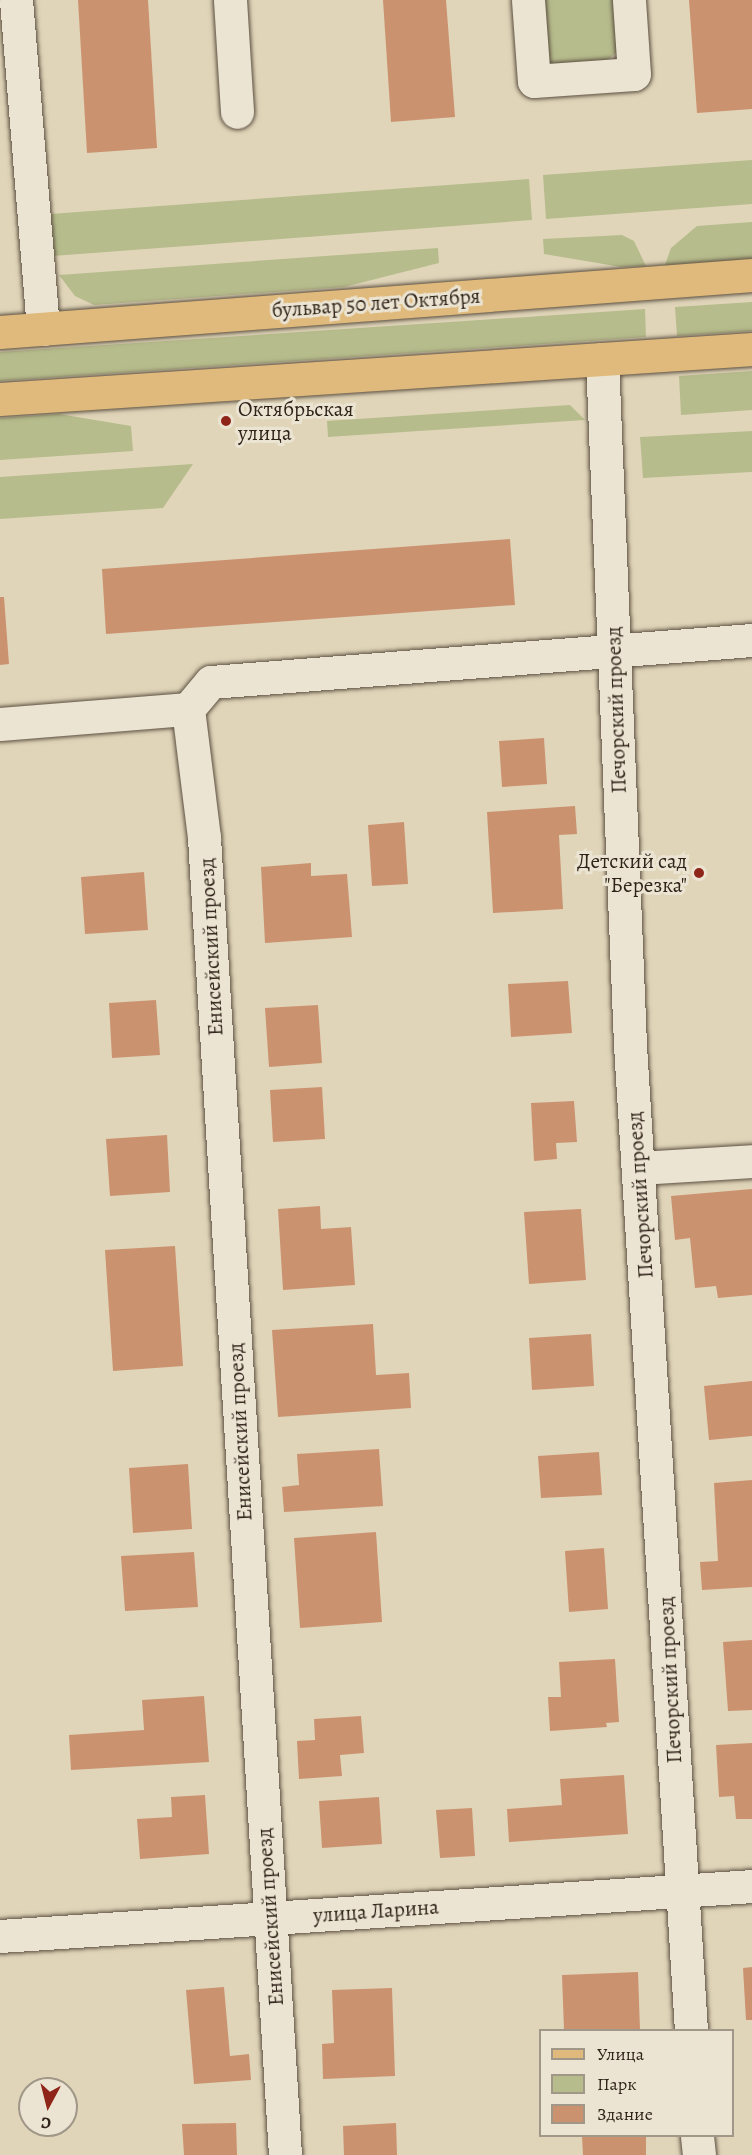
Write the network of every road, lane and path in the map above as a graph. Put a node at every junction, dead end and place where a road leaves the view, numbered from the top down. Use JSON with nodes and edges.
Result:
{"nodes":[{"id":1,"x":16,"y":0,"type":"edge"},
{"id":2,"x":230,"y":0,"type":"edge"},
{"id":3,"x":528,"y":0,"type":"edge"},
{"id":4,"x":629,"y":0,"type":"edge"},
{"id":5,"x":237,"y":112,"type":"dead end"},
{"id":6,"x":752,"y":275,"type":"edge"},
{"id":7,"x":43,"y":329,"type":"junction"},
{"id":8,"x":0,"y":332,"type":"edge"},
{"id":9,"x":752,"y":349,"type":"edge"},
{"id":10,"x":602,"y":359,"type":"junction"},
{"id":11,"x":0,"y":399,"type":"edge"},
{"id":12,"x":752,"y":640,"type":"edge"},
{"id":13,"x":613,"y":651,"type":"junction"},
{"id":14,"x":188,"y":709,"type":"junction"},
{"id":15,"x":0,"y":724,"type":"edge"},
{"id":16,"x":752,"y":1161,"type":"edge"},
{"id":17,"x":639,"y":1168,"type":"junction"},
{"id":18,"x":752,"y":1886,"type":"edge"},
{"id":19,"x":682,"y":1891,"type":"junction"},
{"id":20,"x":270,"y":1918,"type":"junction"},
{"id":21,"x":0,"y":1936,"type":"edge"},
{"id":22,"x":691,"y":2029,"type":"edge"},
{"id":23,"x":698,"y":2137,"type":"edge"},
{"id":24,"x":285,"y":2155,"type":"edge"},
{"id":25,"x":699,"y":2155,"type":"edge"}],
"edges":[{"from":1,"to":7,"type":"street"},
{"from":2,"to":5,"type":"street"},
{"from":3,"to":4,"type":"street"},
{"from":6,"to":7,"type":"main road","name":"бульвар 50 лет Октября"},
{"from":7,"to":8,"type":"main road","name":"бульвар 50 лет Октября"},
{"from":9,"to":10,"type":"main road"},
{"from":10,"to":11,"type":"main road"},
{"from":10,"to":13,"type":"street","name":"Печорский проезд"},
{"from":12,"to":13,"type":"street"},
{"from":13,"to":14,"type":"street"},
{"from":13,"to":17,"type":"street","name":"Печорский проезд"},
{"from":14,"to":15,"type":"street"},
{"from":14,"to":20,"type":"street","name":"Енисейский проезд"},
{"from":16,"to":17,"type":"street"},
{"from":17,"to":19,"type":"street","name":"Печорский проезд"},
{"from":18,"to":19,"type":"street","name":"улица Ларина"},
{"from":19,"to":20,"type":"street","name":"улица Ларина"},
{"from":19,"to":22,"type":"street","name":"Печорский проезд"},
{"from":20,"to":21,"type":"street","name":"улица Ларина"},
{"from":20,"to":24,"type":"street","name":"Енисейский проезд"},
{"from":23,"to":25,"type":"street"}]}
